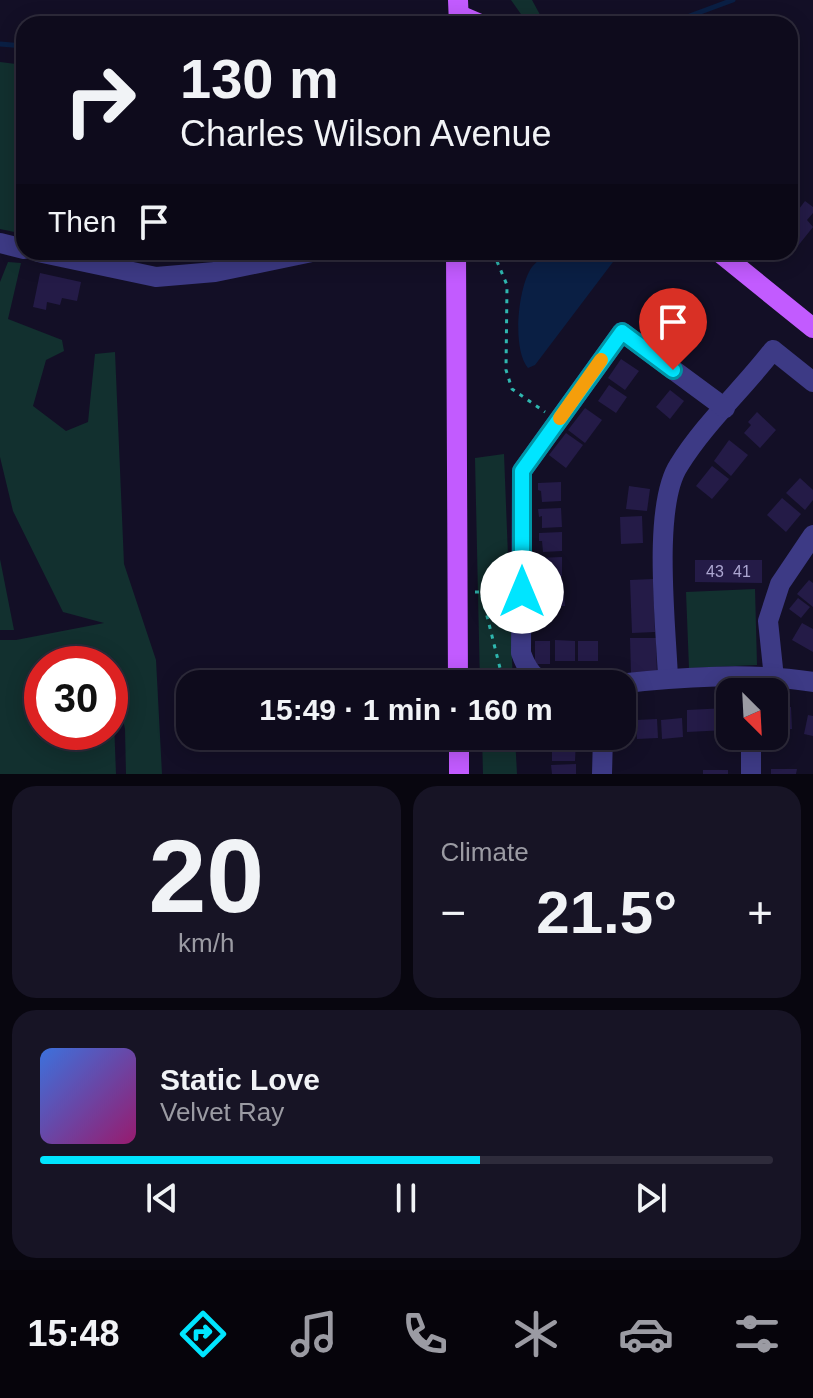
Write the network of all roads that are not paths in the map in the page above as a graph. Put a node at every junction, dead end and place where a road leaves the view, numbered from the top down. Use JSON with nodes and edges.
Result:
{"nodes":[{"id":1,"x":76,"y":260,"type":"edge"},
{"id":2,"x":273,"y":260,"type":"edge"},
{"id":3,"x":456,"y":260,"type":"edge"},
{"id":4,"x":729,"y":260,"type":"edge"},
{"id":5,"x":813,"y":328,"type":"edge"},
{"id":6,"x":813,"y":382,"type":"edge"},
{"id":7,"x":725,"y":408,"type":"junction"},
{"id":8,"x":813,"y":535,"type":"edge"},
{"id":9,"x":458,"y":670,"type":"edge"},
{"id":10,"x":528,"y":670,"type":"edge"},
{"id":11,"x":668,"y":678,"type":"junction"},
{"id":12,"x":774,"y":678,"type":"edge"},
{"id":13,"x":788,"y":679,"type":"edge"},
{"id":14,"x":636,"y":682,"type":"edge"},
{"id":15,"x":716,"y":682,"type":"edge"},
{"id":16,"x":813,"y":682,"type":"edge"},
{"id":17,"x":459,"y":750,"type":"edge"},
{"id":18,"x":603,"y":750,"type":"edge"},
{"id":19,"x":751,"y":750,"type":"edge"},
{"id":20,"x":459,"y":774,"type":"edge"},
{"id":21,"x":602,"y":774,"type":"edge"},
{"id":22,"x":751,"y":774,"type":"edge"}],
"edges":[{"from":1,"to":2,"type":"street"},
{"from":3,"to":9,"type":"main road"},
{"from":4,"to":5,"type":"main road"},
{"from":6,"to":7,"type":"street"},
{"from":7,"to":10,"type":"street"},
{"from":7,"to":11,"type":"street"},
{"from":8,"to":12,"type":"street"},
{"from":11,"to":14,"type":"street"},
{"from":11,"to":15,"type":"street"},
{"from":13,"to":16,"type":"street"},
{"from":17,"to":20,"type":"main road"},
{"from":18,"to":21,"type":"street"},
{"from":19,"to":22,"type":"street"}]}
